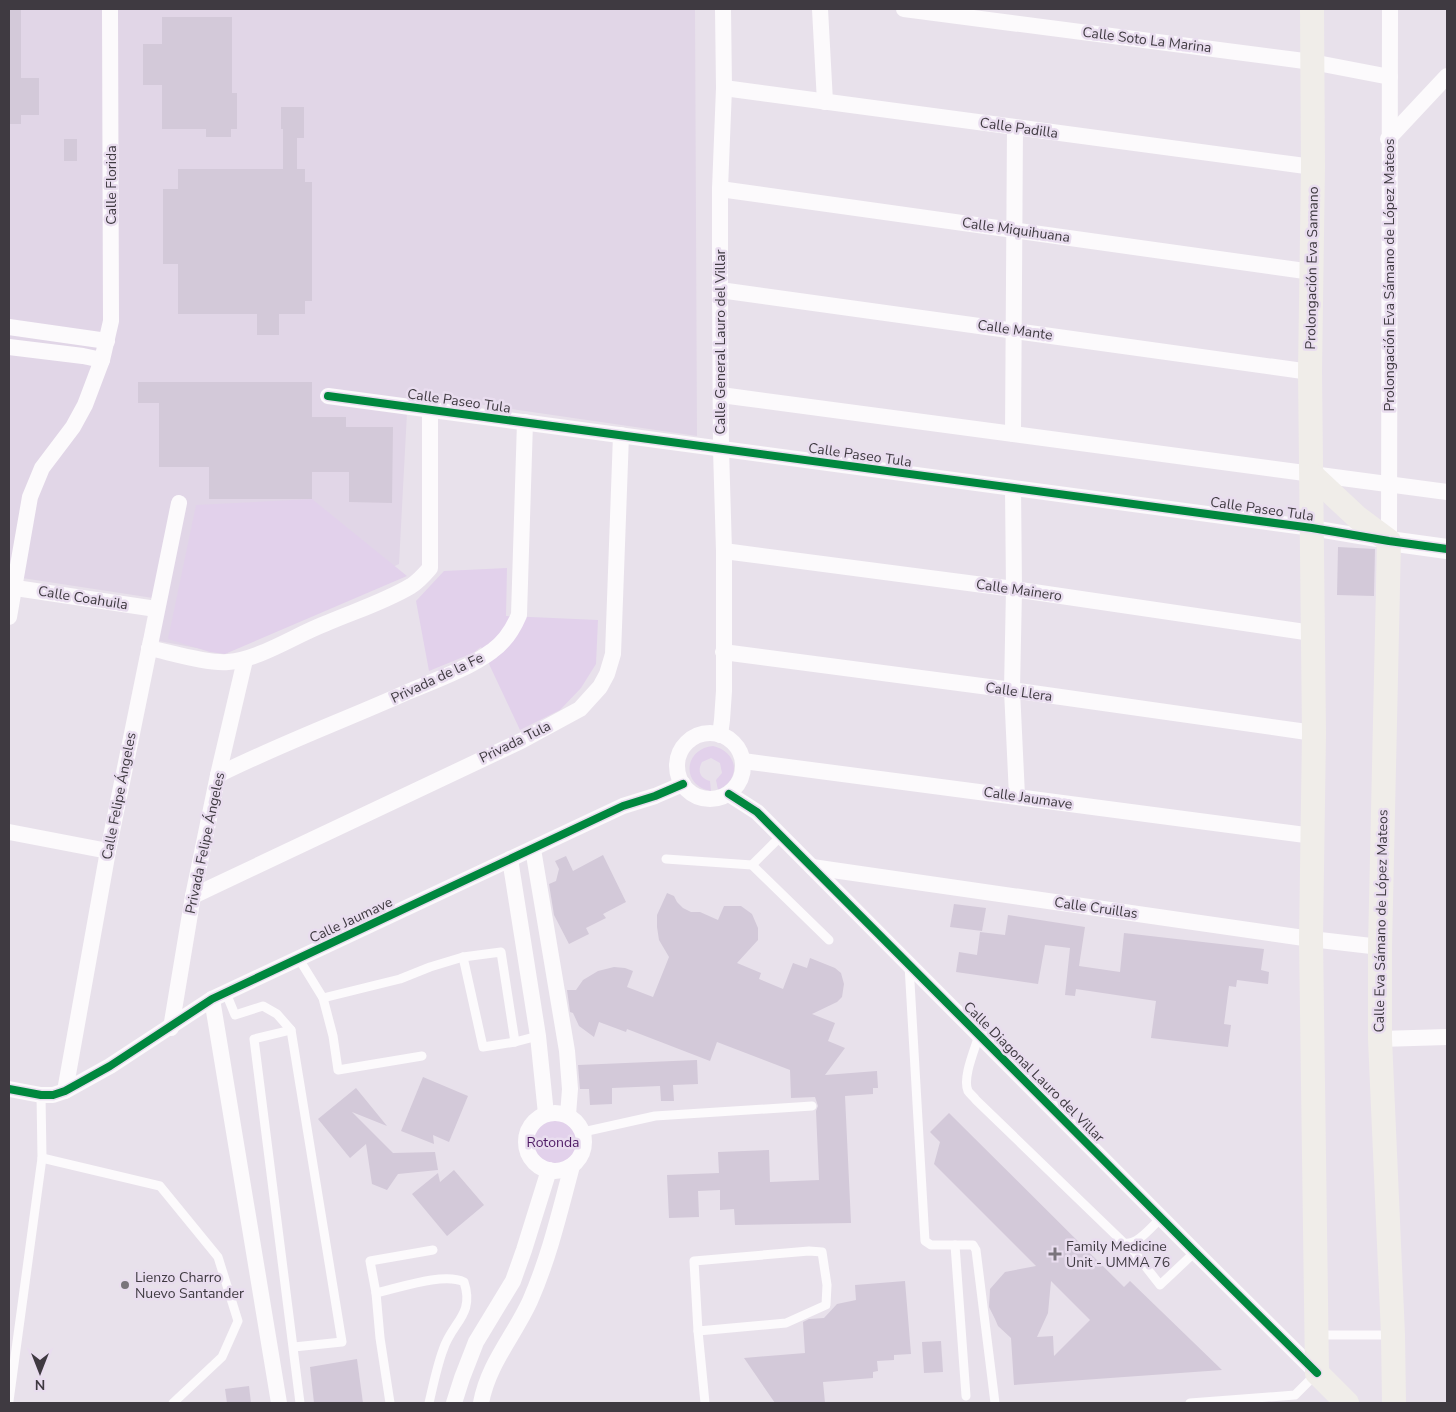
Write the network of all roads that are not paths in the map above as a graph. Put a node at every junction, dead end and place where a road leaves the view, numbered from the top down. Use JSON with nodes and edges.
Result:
{"nodes":[{"id":1,"x":110,"y":9,"type":"edge"},
{"id":2,"x":723,"y":9,"type":"edge"},
{"id":3,"x":820,"y":9,"type":"edge"},
{"id":4,"x":904,"y":9,"type":"edge"},
{"id":5,"x":1312,"y":9,"type":"edge"},
{"id":6,"x":1390,"y":9,"type":"edge"},
{"id":7,"x":926,"y":10,"type":"edge"},
{"id":8,"x":1312,"y":62,"type":"junction"},
{"id":9,"x":1447,"y":76,"type":"edge"},
{"id":10,"x":1390,"y":77,"type":"junction"},
{"id":11,"x":724,"y":88,"type":"junction"},
{"id":12,"x":825,"y":102,"type":"junction"},
{"id":13,"x":1015,"y":127,"type":"junction"},
{"id":14,"x":1388,"y":139,"type":"junction"},
{"id":15,"x":1313,"y":167,"type":"junction"},
{"id":16,"x":720,"y":190,"type":"junction"},
{"id":17,"x":1014,"y":230,"type":"junction"},
{"id":18,"x":1312,"y":272,"type":"junction"},
{"id":19,"x":720,"y":290,"type":"junction"},
{"id":20,"x":9,"y":328,"type":"edge"},
{"id":21,"x":1013,"y":330,"type":"junction"},
{"id":22,"x":107,"y":341,"type":"junction"},
{"id":23,"x":9,"y":347,"type":"edge"},
{"id":24,"x":102,"y":360,"type":"junction"},
{"id":25,"x":1310,"y":372,"type":"junction"},
{"id":26,"x":721,"y":395,"type":"junction"},
{"id":27,"x":328,"y":396,"type":"dead end"},
{"id":28,"x":430,"y":410,"type":"junction"},
{"id":29,"x":525,"y":422,"type":"junction"},
{"id":30,"x":1013,"y":434,"type":"junction"},
{"id":31,"x":621,"y":435,"type":"junction"},
{"id":32,"x":721,"y":449,"type":"junction"},
{"id":33,"x":1312,"y":475,"type":"junction"},
{"id":34,"x":1389,"y":484,"type":"junction"},
{"id":35,"x":1013,"y":488,"type":"junction"},
{"id":36,"x":1447,"y":492,"type":"edge"},
{"id":37,"x":179,"y":503,"type":"dead end"},
{"id":38,"x":1312,"y":528,"type":"junction"},
{"id":39,"x":1389,"y":541,"type":"junction"},
{"id":40,"x":1447,"y":549,"type":"edge"},
{"id":41,"x":724,"y":551,"type":"junction"},
{"id":42,"x":11,"y":587,"type":"edge"},
{"id":43,"x":1014,"y":589,"type":"junction"},
{"id":44,"x":156,"y":609,"type":"junction"},
{"id":45,"x":9,"y":617,"type":"edge"},
{"id":46,"x":1312,"y":633,"type":"junction"},
{"id":47,"x":149,"y":648,"type":"junction"},
{"id":48,"x":723,"y":652,"type":"junction"},
{"id":49,"x":245,"y":660,"type":"junction"},
{"id":50,"x":1012,"y":690,"type":"junction"},
{"id":51,"x":1314,"y":733,"type":"junction"},
{"id":52,"x":720,"y":735,"type":"junction"},
{"id":53,"x":743,"y":761,"type":"junction"},
{"id":54,"x":218,"y":776,"type":"junction"},
{"id":55,"x":682,"y":784,"type":"junction"},
{"id":56,"x":729,"y":794,"type":"junction"},
{"id":57,"x":1017,"y":796,"type":"junction"},
{"id":58,"x":9,"y":832,"type":"edge"},
{"id":59,"x":781,"y":836,"type":"junction"},
{"id":60,"x":1313,"y":836,"type":"junction"},
{"id":61,"x":533,"y":849,"type":"junction"},
{"id":62,"x":108,"y":851,"type":"junction"},
{"id":63,"x":510,"y":859,"type":"junction"},
{"id":64,"x":666,"y":859,"type":"dead end"},
{"id":65,"x":752,"y":865,"type":"junction"},
{"id":66,"x":812,"y":867,"type":"junction"},
{"id":67,"x":193,"y":896,"type":"junction"},
{"id":68,"x":1311,"y":939,"type":"junction"},
{"id":69,"x":829,"y":940,"type":"dead end"},
{"id":70,"x":1380,"y":947,"type":"junction"},
{"id":71,"x":463,"y":957,"type":"junction"},
{"id":72,"x":299,"y":959,"type":"junction"},
{"id":73,"x":909,"y":964,"type":"junction"},
{"id":74,"x":219,"y":996,"type":"junction"},
{"id":75,"x":322,"y":998,"type":"junction"},
{"id":76,"x":170,"y":1028,"type":"junction"},
{"id":77,"x":291,"y":1030,"type":"junction"},
{"id":78,"x":979,"y":1035,"type":"junction"},
{"id":79,"x":538,"y":1036,"type":"junction"},
{"id":80,"x":1447,"y":1037,"type":"edge"},
{"id":81,"x":1380,"y":1038,"type":"junction"},
{"id":82,"x":515,"y":1042,"type":"junction"},
{"id":83,"x":422,"y":1056,"type":"dead end"},
{"id":84,"x":9,"y":1089,"type":"edge"},
{"id":85,"x":64,"y":1091,"type":"junction"},
{"id":86,"x":41,"y":1094,"type":"junction"},
{"id":87,"x":812,"y":1106,"type":"dead end"},
{"id":88,"x":546,"y":1114,"type":"junction"},
{"id":89,"x":568,"y":1115,"type":"junction"},
{"id":90,"x":583,"y":1132,"type":"junction"},
{"id":91,"x":42,"y":1158,"type":"junction"},
{"id":92,"x":572,"y":1166,"type":"junction"},
{"id":93,"x":550,"y":1170,"type":"junction"},
{"id":94,"x":1161,"y":1218,"type":"junction"},
{"id":95,"x":1128,"y":1244,"type":"junction"},
{"id":96,"x":955,"y":1245,"type":"junction"},
{"id":97,"x":433,"y":1250,"type":"dead end"},
{"id":98,"x":1195,"y":1252,"type":"junction"},
{"id":99,"x":376,"y":1293,"type":"junction"},
{"id":100,"x":698,"y":1331,"type":"junction"},
{"id":101,"x":1317,"y":1335,"type":"junction"},
{"id":102,"x":1393,"y":1335,"type":"junction"},
{"id":103,"x":294,"y":1347,"type":"junction"},
{"id":104,"x":1317,"y":1373,"type":"junction"},
{"id":105,"x":966,"y":1396,"type":"dead end"},
{"id":106,"x":9,"y":1402,"type":"edge"},
{"id":107,"x":173,"y":1403,"type":"edge"},
{"id":108,"x":279,"y":1403,"type":"edge"},
{"id":109,"x":300,"y":1403,"type":"edge"},
{"id":110,"x":390,"y":1403,"type":"edge"},
{"id":111,"x":428,"y":1403,"type":"edge"},
{"id":112,"x":454,"y":1403,"type":"edge"},
{"id":113,"x":481,"y":1403,"type":"edge"},
{"id":114,"x":705,"y":1403,"type":"edge"},
{"id":115,"x":995,"y":1403,"type":"edge"},
{"id":116,"x":1190,"y":1403,"type":"edge"},
{"id":117,"x":1347,"y":1403,"type":"edge"},
{"id":118,"x":1394,"y":1403,"type":"edge"}],
"edges":[{"from":1,"to":22,"type":"street","name":"Calle Florida"},
{"from":2,"to":11,"type":"street","name":"Calle General Lauro del Villar"},
{"from":3,"to":12,"type":"street"},
{"from":4,"to":7,"type":"street","name":"Calle Soto La Marina"},
{"from":5,"to":8,"type":"main road","name":"Prolongación Eva Samano"},
{"from":6,"to":10,"type":"street","name":"Prolongación Eva Sámano de López Mateos"},
{"from":7,"to":8,"type":"street","name":"Calle Soto La Marina"},
{"from":8,"to":10,"type":"street","name":"Calle Soto La Marina"},
{"from":8,"to":15,"type":"main road","name":"Prolongación Eva Samano"},
{"from":9,"to":14,"type":"street"},
{"from":10,"to":14,"type":"street","name":"Prolongación Eva Sámano de López Mateos"},
{"from":11,"to":12,"type":"street","name":"Calle Padilla"},
{"from":11,"to":16,"type":"street","name":"Calle General Lauro del Villar"},
{"from":12,"to":13,"type":"street","name":"Calle Padilla"},
{"from":13,"to":15,"type":"street","name":"Calle Padilla"},
{"from":13,"to":17,"type":"street"},
{"from":14,"to":34,"type":"street","name":"Prolongación Eva Sámano de López Mateos"},
{"from":15,"to":18,"type":"main road","name":"Prolongación Eva Samano"},
{"from":16,"to":17,"type":"street","name":"Calle Miquihuana"},
{"from":16,"to":19,"type":"street","name":"Calle General Lauro del Villar"},
{"from":17,"to":18,"type":"street","name":"Calle Miquihuana"},
{"from":17,"to":21,"type":"street"},
{"from":18,"to":25,"type":"main road","name":"Prolongación Eva Samano"},
{"from":19,"to":21,"type":"street","name":"Calle Mante"},
{"from":19,"to":26,"type":"street","name":"Calle General Lauro del Villar"},
{"from":20,"to":22,"type":"street"},
{"from":21,"to":25,"type":"street","name":"Calle Mante"},
{"from":21,"to":30,"type":"street"},
{"from":22,"to":24,"type":"street","name":"Calle Florida"},
{"from":23,"to":24,"type":"street"},
{"from":24,"to":42,"type":"street","name":"Calle Florida"},
{"from":25,"to":33,"type":"main road","name":"Prolongación Eva Samano"},
{"from":26,"to":30,"type":"street"},
{"from":26,"to":32,"type":"street","name":"Calle General Lauro del Villar"},
{"from":27,"to":28,"type":"street","name":"Calle Paseo Tula"},
{"from":28,"to":29,"type":"street","name":"Calle Paseo Tula"},
{"from":28,"to":49,"type":"street"},
{"from":29,"to":31,"type":"street","name":"Calle Paseo Tula"},
{"from":29,"to":54,"type":"street","name":"Privada de la Fe"},
{"from":30,"to":33,"type":"street"},
{"from":31,"to":32,"type":"street","name":"Calle Paseo Tula"},
{"from":31,"to":67,"type":"street","name":"Privada Tula"},
{"from":32,"to":35,"type":"street","name":"Calle Paseo Tula"},
{"from":32,"to":41,"type":"street","name":"Calle General Lauro del Villar"},
{"from":33,"to":34,"type":"street"},
{"from":33,"to":38,"type":"main road","name":"Prolongación Eva Samano"},
{"from":33,"to":39,"type":"main road"},
{"from":34,"to":36,"type":"street"},
{"from":34,"to":39,"type":"street","name":"Prolongación Eva Sámano de López Mateos"},
{"from":35,"to":38,"type":"street","name":"Calle Paseo Tula"},
{"from":35,"to":43,"type":"street"},
{"from":37,"to":44,"type":"street","name":"Calle Felipe Ángeles"},
{"from":38,"to":39,"type":"street","name":"Calle Paseo Tula"},
{"from":38,"to":46,"type":"main road"},
{"from":39,"to":40,"type":"street"},
{"from":39,"to":70,"type":"main road","name":"Calle Eva Sámano de López Mateos"},
{"from":41,"to":43,"type":"street","name":"Calle Mainero"},
{"from":41,"to":48,"type":"street","name":"Calle General Lauro del Villar"},
{"from":42,"to":44,"type":"street","name":"Calle Coahuila"},
{"from":42,"to":45,"type":"street","name":"Calle Florida"},
{"from":43,"to":46,"type":"street","name":"Calle Mainero"},
{"from":43,"to":50,"type":"street"},
{"from":44,"to":47,"type":"street","name":"Calle Felipe Ángeles"},
{"from":46,"to":51,"type":"main road"},
{"from":47,"to":49,"type":"street"},
{"from":47,"to":62,"type":"street","name":"Calle Felipe Ángeles"},
{"from":48,"to":50,"type":"street","name":"Calle Llera"},
{"from":48,"to":52,"type":"street","name":"Calle General Lauro del Villar"},
{"from":49,"to":54,"type":"street","name":"Privada Felipe Ángeles"},
{"from":50,"to":51,"type":"street","name":"Calle Llera"},
{"from":50,"to":57,"type":"street"},
{"from":51,"to":60,"type":"main road"},
{"from":52,"to":53,"type":"street"},
{"from":52,"to":55,"type":"street"},
{"from":53,"to":56,"type":"street"},
{"from":53,"to":57,"type":"street","name":"Calle Jaumave"},
{"from":54,"to":67,"type":"street","name":"Privada Felipe Ángeles"},
{"from":55,"to":56,"type":"street"},
{"from":55,"to":61,"type":"street","name":"Calle Jaumave"},
{"from":56,"to":59,"type":"street","name":"Calle Diagonal Lauro del Villar"},
{"from":57,"to":60,"type":"street","name":"Calle Jaumave"},
{"from":58,"to":62,"type":"street"},
{"from":59,"to":65,"type":"lane"},
{"from":59,"to":66,"type":"street","name":"Calle Diagonal Lauro del Villar"},
{"from":60,"to":68,"type":"main road"},
{"from":61,"to":63,"type":"street","name":"Calle Jaumave"},
{"from":61,"to":89,"type":"street"},
{"from":62,"to":85,"type":"street","name":"Calle Felipe Ángeles"},
{"from":63,"to":72,"type":"street","name":"Calle Jaumave"},
{"from":63,"to":79,"type":"street"},
{"from":64,"to":65,"type":"lane"},
{"from":65,"to":69,"type":"lane"},
{"from":66,"to":68,"type":"street","name":"Calle Cruillas"},
{"from":66,"to":73,"type":"street","name":"Calle Diagonal Lauro del Villar"},
{"from":67,"to":76,"type":"street","name":"Privada Felipe Ángeles"},
{"from":68,"to":70,"type":"street","name":"Calle Cruillas"},
{"from":68,"to":101,"type":"main road"},
{"from":70,"to":81,"type":"main road","name":"Calle Eva Sámano de López Mateos"},
{"from":71,"to":75,"type":"lane"},
{"from":71,"to":82,"type":"lane"},
{"from":71,"to":82,"type":"lane"},
{"from":72,"to":74,"type":"street","name":"Calle Jaumave"},
{"from":72,"to":75,"type":"lane"},
{"from":73,"to":78,"type":"street","name":"Calle Diagonal Lauro del Villar"},
{"from":73,"to":96,"type":"lane"},
{"from":74,"to":76,"type":"street","name":"Calle Jaumave"},
{"from":74,"to":77,"type":"lane"},
{"from":74,"to":108,"type":"street"},
{"from":75,"to":83,"type":"lane"},
{"from":76,"to":85,"type":"street","name":"Calle Jaumave"},
{"from":77,"to":103,"type":"lane"},
{"from":77,"to":103,"type":"lane"},
{"from":78,"to":94,"type":"street","name":"Calle Diagonal Lauro del Villar"},
{"from":78,"to":95,"type":"lane"},
{"from":79,"to":82,"type":"lane"},
{"from":79,"to":88,"type":"street"},
{"from":80,"to":81,"type":"street"},
{"from":81,"to":102,"type":"main road","name":"Calle Eva Sámano de López Mateos"},
{"from":84,"to":86,"type":"street","name":"Calle Jaumave"},
{"from":85,"to":86,"type":"street","name":"Calle Jaumave"},
{"from":86,"to":91,"type":"lane"},
{"from":87,"to":90,"type":"lane"},
{"from":88,"to":89,"type":"street"},
{"from":88,"to":93,"type":"street"},
{"from":89,"to":90,"type":"street"},
{"from":90,"to":92,"type":"street"},
{"from":91,"to":106,"type":"lane"},
{"from":91,"to":107,"type":"lane"},
{"from":92,"to":93,"type":"street"},
{"from":92,"to":113,"type":"street"},
{"from":93,"to":112,"type":"street"},
{"from":94,"to":95,"type":"lane"},
{"from":94,"to":98,"type":"street","name":"Calle Diagonal Lauro del Villar"},
{"from":95,"to":98,"type":"lane"},
{"from":96,"to":105,"type":"lane"},
{"from":96,"to":115,"type":"lane"},
{"from":97,"to":99,"type":"lane"},
{"from":98,"to":104,"type":"street","name":"Calle Diagonal Lauro del Villar"},
{"from":99,"to":110,"type":"lane"},
{"from":99,"to":111,"type":"lane"},
{"from":100,"to":100,"type":"lane"},
{"from":100,"to":114,"type":"lane"},
{"from":101,"to":102,"type":"lane"},
{"from":101,"to":104,"type":"main road"},
{"from":102,"to":118,"type":"main road","name":"Calle Eva Sámano de López Mateos"},
{"from":103,"to":109,"type":"lane"},
{"from":104,"to":116,"type":"lane"},
{"from":104,"to":117,"type":"main road"}]}
